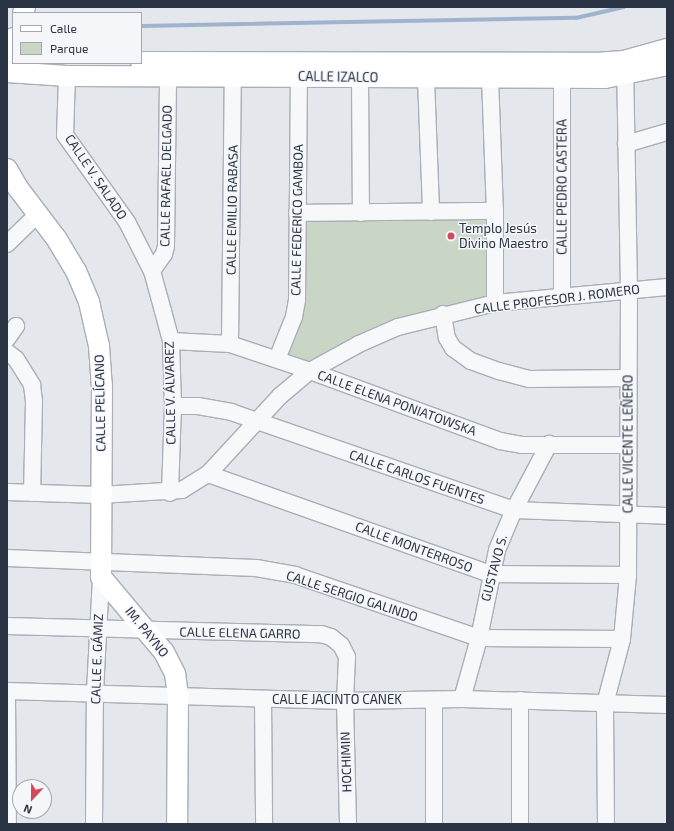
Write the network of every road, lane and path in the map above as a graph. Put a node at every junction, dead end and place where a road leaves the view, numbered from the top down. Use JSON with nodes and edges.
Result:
{"nodes":[{"id":1,"x":12,"y":40,"type":"edge"},
{"id":2,"x":667,"y":49,"type":"edge"},
{"id":3,"x":7,"y":52,"type":"edge"},
{"id":4,"x":142,"y":62,"type":"edge"},
{"id":5,"x":667,"y":64,"type":"edge"},
{"id":6,"x":625,"y":68,"type":"junction"},
{"id":7,"x":7,"y":72,"type":"edge"},
{"id":8,"x":67,"y":76,"type":"junction"},
{"id":9,"x":168,"y":76,"type":"junction"},
{"id":10,"x":233,"y":77,"type":"junction"},
{"id":11,"x":299,"y":77,"type":"junction"},
{"id":12,"x":360,"y":77,"type":"junction"},
{"id":13,"x":490,"y":77,"type":"junction"},
{"id":14,"x":562,"y":78,"type":"junction"},
{"id":15,"x":426,"y":79,"type":"junction"},
{"id":16,"x":667,"y":132,"type":"edge"},
{"id":17,"x":626,"y":144,"type":"junction"},
{"id":18,"x":7,"y":169,"type":"edge"},
{"id":19,"x":495,"y":211,"type":"junction"},
{"id":20,"x":431,"y":212,"type":"junction"},
{"id":21,"x":297,"y":213,"type":"junction"},
{"id":22,"x":361,"y":213,"type":"junction"},
{"id":23,"x":38,"y":214,"type":"junction"},
{"id":24,"x":7,"y":244,"type":"edge"},
{"id":25,"x":152,"y":271,"type":"junction"},
{"id":26,"x":667,"y":287,"type":"edge"},
{"id":27,"x":629,"y":289,"type":"junction"},
{"id":28,"x":562,"y":296,"type":"junction"},
{"id":29,"x":495,"y":303,"type":"junction"},
{"id":30,"x":443,"y":314,"type":"junction"},
{"id":31,"x":16,"y":326,"type":"dead end"},
{"id":32,"x":7,"y":339,"type":"edge"},
{"id":33,"x":171,"y":342,"type":"junction"},
{"id":34,"x":230,"y":344,"type":"junction"},
{"id":35,"x":7,"y":352,"type":"edge"},
{"id":36,"x":277,"y":359,"type":"junction"},
{"id":37,"x":310,"y":371,"type":"junction"},
{"id":38,"x":627,"y":378,"type":"junction"},
{"id":39,"x":173,"y":406,"type":"junction"},
{"id":40,"x":256,"y":421,"type":"junction"},
{"id":41,"x":549,"y":444,"type":"junction"},
{"id":42,"x":627,"y":445,"type":"junction"},
{"id":43,"x":208,"y":474,"type":"junction"},
{"id":44,"x":7,"y":492,"type":"edge"},
{"id":45,"x":32,"y":493,"type":"junction"},
{"id":46,"x":170,"y":493,"type":"junction"},
{"id":47,"x":100,"y":495,"type":"junction"},
{"id":48,"x":514,"y":510,"type":"junction"},
{"id":49,"x":628,"y":515,"type":"junction"},
{"id":50,"x":667,"y":516,"type":"edge"},
{"id":51,"x":7,"y":558,"type":"edge"},
{"id":52,"x":100,"y":569,"type":"junction"},
{"id":53,"x":491,"y":574,"type":"junction"},
{"id":54,"x":628,"y":574,"type":"junction"},
{"id":55,"x":7,"y":626,"type":"edge"},
{"id":56,"x":97,"y":629,"type":"junction"},
{"id":57,"x":147,"y":630,"type":"junction"},
{"id":58,"x":479,"y":638,"type":"junction"},
{"id":59,"x":622,"y":639,"type":"junction"},
{"id":60,"x":7,"y":691,"type":"edge"},
{"id":61,"x":95,"y":692,"type":"junction"},
{"id":62,"x":178,"y":695,"type":"junction"},
{"id":63,"x":7,"y":696,"type":"edge"},
{"id":64,"x":263,"y":699,"type":"junction"},
{"id":65,"x":462,"y":699,"type":"junction"},
{"id":66,"x":345,"y":700,"type":"junction"},
{"id":67,"x":434,"y":700,"type":"junction"},
{"id":68,"x":520,"y":700,"type":"junction"},
{"id":69,"x":605,"y":704,"type":"junction"},
{"id":70,"x":667,"y":704,"type":"edge"},
{"id":71,"x":8,"y":824,"type":"edge"},
{"id":72,"x":94,"y":824,"type":"edge"},
{"id":73,"x":177,"y":824,"type":"edge"},
{"id":74,"x":264,"y":824,"type":"edge"},
{"id":75,"x":348,"y":824,"type":"edge"},
{"id":76,"x":434,"y":824,"type":"edge"},
{"id":77,"x":520,"y":824,"type":"edge"},
{"id":78,"x":606,"y":824,"type":"edge"}],
"edges":[{"from":1,"to":3,"type":"main road"},
{"from":2,"to":6,"type":"main road","name":"CALLE IZALCO"},
{"from":4,"to":6,"type":"main road","name":"CALLE IZALCO"},
{"from":5,"to":6,"type":"main road","name":"CALLE IZALCO"},
{"from":6,"to":14,"type":"main road","name":"CALLE IZALCO"},
{"from":6,"to":17,"type":"street","name":"CALLE VICENTE LEÑERO"},
{"from":7,"to":8,"type":"main road","name":"CALLE IZALCO"},
{"from":8,"to":9,"type":"main road","name":"CALLE IZALCO"},
{"from":8,"to":25,"type":"street","name":"CALLE V. SALADO"},
{"from":9,"to":10,"type":"main road","name":"CALLE IZALCO"},
{"from":9,"to":25,"type":"street","name":"CALLE RAFAEL DELGADO"},
{"from":10,"to":11,"type":"main road","name":"CALLE IZALCO"},
{"from":10,"to":34,"type":"street","name":"CALLE EMILIO RABASA"},
{"from":11,"to":12,"type":"main road","name":"CALLE IZALCO"},
{"from":11,"to":21,"type":"street","name":"CALLE FEDERICO GAMBOA"},
{"from":12,"to":15,"type":"main road","name":"CALLE IZALCO"},
{"from":12,"to":22,"type":"street"},
{"from":13,"to":14,"type":"main road","name":"CALLE IZALCO"},
{"from":13,"to":15,"type":"main road","name":"CALLE IZALCO"},
{"from":13,"to":19,"type":"street"},
{"from":14,"to":28,"type":"street","name":"CALLE PEDRO CASTERA"},
{"from":15,"to":20,"type":"street"},
{"from":16,"to":17,"type":"street"},
{"from":17,"to":27,"type":"street","name":"CALLE VICENTE LEÑERO"},
{"from":18,"to":23,"type":"main road","name":"CALLE PELÍCANO"},
{"from":19,"to":20,"type":"street"},
{"from":19,"to":29,"type":"street"},
{"from":20,"to":22,"type":"street"},
{"from":21,"to":22,"type":"street"},
{"from":21,"to":36,"type":"street","name":"CALLE FEDERICO GAMBOA"},
{"from":23,"to":24,"type":"street"},
{"from":23,"to":47,"type":"main road","name":"CALLE PELÍCANO"},
{"from":25,"to":33,"type":"street","name":"CALLE V. ÁLVAREZ"},
{"from":26,"to":27,"type":"street","name":"CALLE PROFESOR J. ROMERO"},
{"from":27,"to":28,"type":"street","name":"CALLE PROFESOR J. ROMERO"},
{"from":27,"to":38,"type":"street","name":"CALLE VICENTE LEÑERO"},
{"from":28,"to":29,"type":"street","name":"CALLE PROFESOR J. ROMERO"},
{"from":29,"to":30,"type":"street","name":"CALLE PROFESOR J. ROMERO"},
{"from":30,"to":37,"type":"street","name":"CALLE PROFESOR J. ROMERO"},
{"from":30,"to":38,"type":"street"},
{"from":31,"to":32,"type":"street"},
{"from":33,"to":34,"type":"street","name":"CALLE ELENA PONIATOWSKA"},
{"from":33,"to":39,"type":"street","name":"CALLE V. ÁLVAREZ"},
{"from":34,"to":36,"type":"street","name":"CALLE ELENA PONIATOWSKA"},
{"from":35,"to":45,"type":"street"},
{"from":36,"to":37,"type":"street","name":"CALLE ELENA PONIATOWSKA"},
{"from":37,"to":40,"type":"street","name":"CALLE PROFESOR J. ROMERO"},
{"from":37,"to":41,"type":"street","name":"CALLE ELENA PONIATOWSKA"},
{"from":38,"to":42,"type":"street","name":"CALLE VICENTE LEÑERO"},
{"from":39,"to":40,"type":"street","name":"CALLE CARLOS FUENTES"},
{"from":39,"to":46,"type":"street","name":"CALLE V. ÁLVAREZ"},
{"from":40,"to":43,"type":"street","name":"CALLE PROFESOR J. ROMERO"},
{"from":40,"to":48,"type":"street","name":"CALLE CARLOS FUENTES"},
{"from":41,"to":42,"type":"street","name":"CALLE ELENA PONIATOWSKA"},
{"from":41,"to":48,"type":"street","name":"GUSTAVO S."},
{"from":42,"to":49,"type":"street","name":"CALLE VICENTE LEÑERO"},
{"from":43,"to":46,"type":"street","name":"CALLE PROFESOR J. ROMERO"},
{"from":43,"to":53,"type":"street","name":"CALLE MONTERROSO"},
{"from":44,"to":45,"type":"street","name":"CALLE PROFESOR J. ROMERO"},
{"from":45,"to":47,"type":"street","name":"CALLE PROFESOR J. ROMERO"},
{"from":46,"to":47,"type":"street","name":"CALLE PROFESOR J. ROMERO"},
{"from":47,"to":52,"type":"main road","name":"CALLE E. GÁMIZ"},
{"from":48,"to":49,"type":"street","name":"CALLE CARLOS FUENTES"},
{"from":48,"to":53,"type":"street","name":"GUSTAVO S."},
{"from":49,"to":50,"type":"street","name":"CALLE CARLOS FUENTES"},
{"from":49,"to":54,"type":"street","name":"CALLE VICENTE LEÑERO"},
{"from":51,"to":52,"type":"street","name":"CALLE SERGIO GALINDO"},
{"from":52,"to":56,"type":"street","name":"CALLE E. GÁMIZ"},
{"from":52,"to":57,"type":"main road","name":"IM. PAYNO"},
{"from":52,"to":58,"type":"street","name":"CALLE SERGIO GALINDO"},
{"from":53,"to":54,"type":"street","name":"CALLE MONTERROSO"},
{"from":53,"to":58,"type":"street","name":"GUSTAVO S."},
{"from":54,"to":59,"type":"street","name":"CALLE VICENTE LEÑERO"},
{"from":55,"to":56,"type":"street","name":"CALLE ELENA GARRO"},
{"from":56,"to":57,"type":"street","name":"CALLE ELENA GARRO"},
{"from":56,"to":61,"type":"street","name":"CALLE E. GÁMIZ"},
{"from":57,"to":62,"type":"main road","name":"IM. PAYNO"},
{"from":57,"to":66,"type":"street","name":"CALLE ELENA GARRO"},
{"from":58,"to":59,"type":"street","name":"CALLE SERGIO GALINDO"},
{"from":58,"to":65,"type":"street","name":"GUSTAVO S."},
{"from":59,"to":69,"type":"street","name":"CALLE VICENTE LEÑERO"},
{"from":60,"to":61,"type":"street","name":"CALLE JACINTO CANEK"},
{"from":61,"to":62,"type":"street","name":"CALLE JACINTO CANEK"},
{"from":61,"to":72,"type":"street","name":"CALLE E. GÁMIZ"},
{"from":62,"to":64,"type":"street","name":"CALLE JACINTO CANEK"},
{"from":62,"to":73,"type":"main road","name":"IM. PAYNO"},
{"from":63,"to":71,"type":"street"},
{"from":64,"to":66,"type":"street","name":"CALLE JACINTO CANEK"},
{"from":64,"to":74,"type":"street"},
{"from":65,"to":67,"type":"street","name":"CALLE JACINTO CANEK"},
{"from":65,"to":68,"type":"street","name":"CALLE JACINTO CANEK"},
{"from":66,"to":67,"type":"street","name":"CALLE JACINTO CANEK"},
{"from":66,"to":75,"type":"street","name":"HOCHIMIN"},
{"from":67,"to":76,"type":"street"},
{"from":68,"to":69,"type":"street","name":"CALLE JACINTO CANEK"},
{"from":68,"to":77,"type":"street"},
{"from":69,"to":70,"type":"street","name":"CALLE JACINTO CANEK"},
{"from":69,"to":78,"type":"street","name":"CALLE VICENTE LEÑERO"}]}
